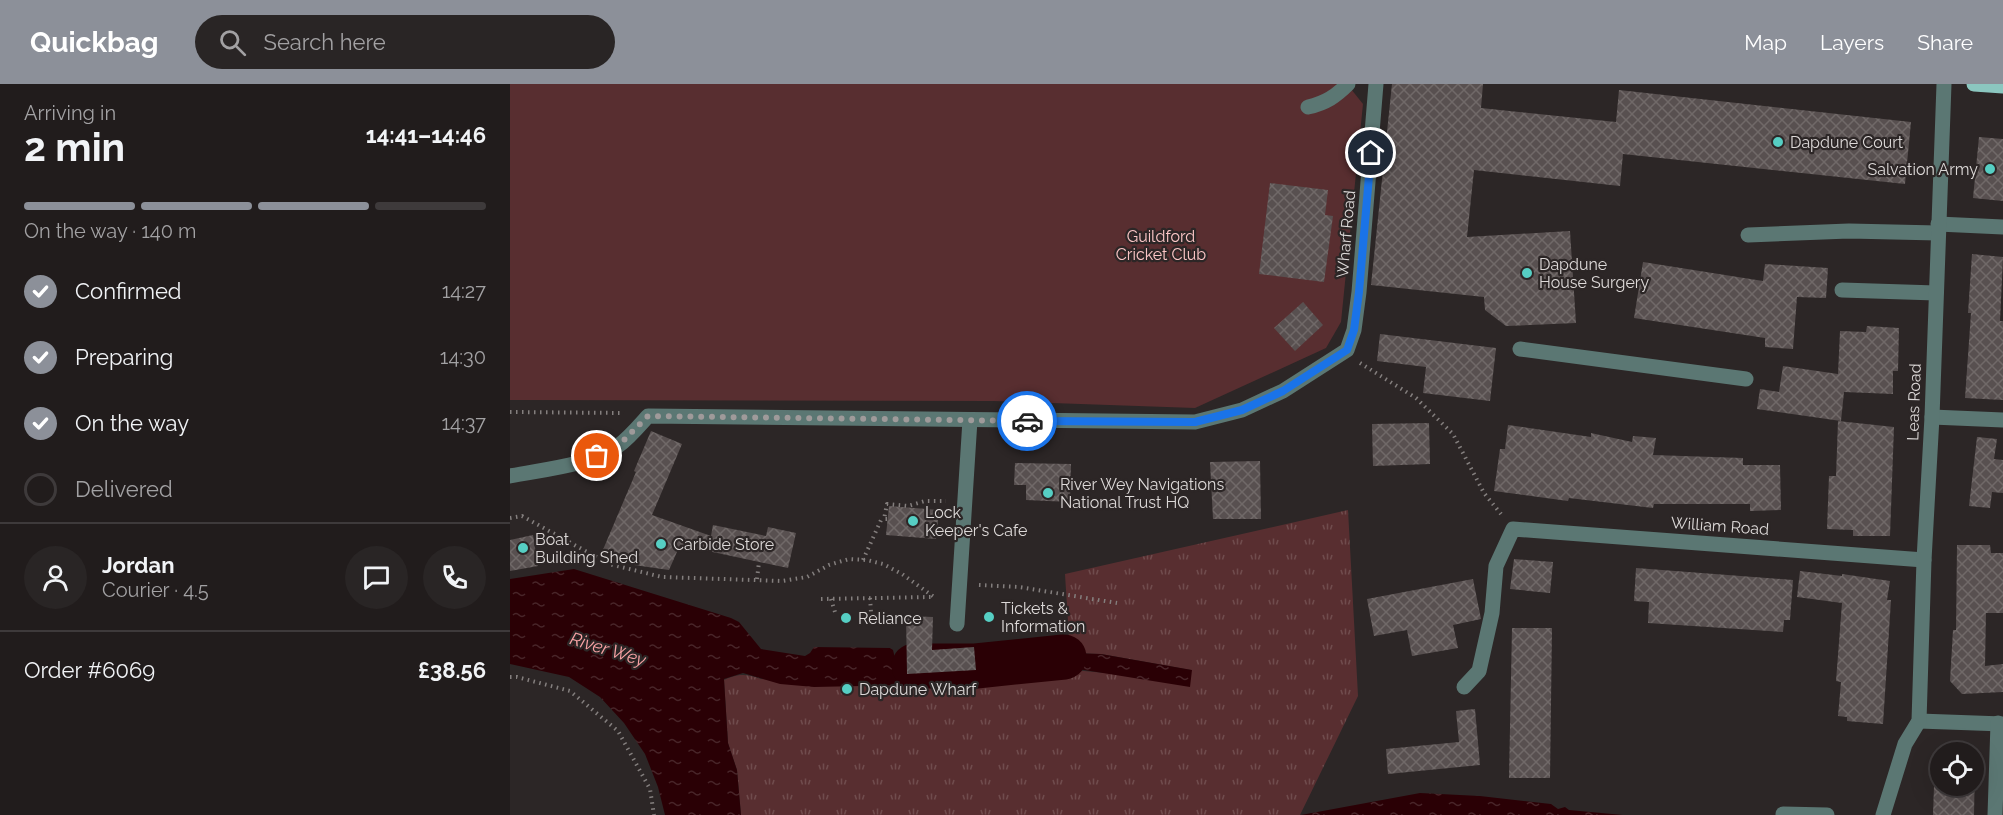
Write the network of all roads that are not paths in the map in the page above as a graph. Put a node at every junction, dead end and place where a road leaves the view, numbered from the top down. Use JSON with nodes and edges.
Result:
{"nodes":[{"id":1,"x":1348,"y":84,"type":"edge"},
{"id":2,"x":1376,"y":84,"type":"edge"},
{"id":3,"x":1944,"y":84,"type":"edge"},
{"id":4,"x":1974,"y":84,"type":"edge"},
{"id":5,"x":2003,"y":86,"type":"edge"},
{"id":6,"x":1308,"y":107,"type":"dead end"},
{"id":7,"x":2003,"y":228,"type":"edge"},
{"id":8,"x":1938,"y":229,"type":"junction"},
{"id":9,"x":1748,"y":235,"type":"dead end"},
{"id":10,"x":1842,"y":290,"type":"dead end"},
{"id":11,"x":1936,"y":293,"type":"junction"},
{"id":12,"x":1520,"y":349,"type":"dead end"},
{"id":13,"x":1746,"y":379,"type":"dead end"},
{"id":14,"x":1932,"y":417,"type":"junction"},
{"id":15,"x":970,"y":420,"type":"junction"},
{"id":16,"x":2003,"y":420,"type":"edge"},
{"id":17,"x":510,"y":476,"type":"edge"},
{"id":18,"x":1924,"y":560,"type":"junction"},
{"id":19,"x":957,"y":624,"type":"dead end"},
{"id":20,"x":1464,"y":687,"type":"dead end"},
{"id":21,"x":1919,"y":721,"type":"junction"},
{"id":22,"x":2001,"y":724,"type":"edge"},
{"id":23,"x":1783,"y":814,"type":"edge"},
{"id":24,"x":1827,"y":815,"type":"edge"},
{"id":25,"x":1883,"y":815,"type":"edge"},
{"id":26,"x":1995,"y":815,"type":"edge"}],
"edges":[{"from":1,"to":6,"type":"street"},
{"from":2,"to":15,"type":"street","name":"Wharf Road"},
{"from":3,"to":8,"type":"street","name":"Leas Road"},
{"from":4,"to":5,"type":"main road"},
{"from":7,"to":8,"type":"street"},
{"from":8,"to":9,"type":"street"},
{"from":8,"to":11,"type":"street","name":"Leas Road"},
{"from":10,"to":11,"type":"street"},
{"from":11,"to":14,"type":"street","name":"Leas Road"},
{"from":12,"to":13,"type":"street"},
{"from":14,"to":16,"type":"street"},
{"from":14,"to":18,"type":"street","name":"Leas Road"},
{"from":15,"to":17,"type":"street"},
{"from":15,"to":19,"type":"street"},
{"from":18,"to":20,"type":"street","name":"William Road"},
{"from":18,"to":21,"type":"street","name":"Leas Road"},
{"from":21,"to":22,"type":"street"},
{"from":21,"to":25,"type":"street"},
{"from":22,"to":26,"type":"street"},
{"from":23,"to":24,"type":"street"}]}
